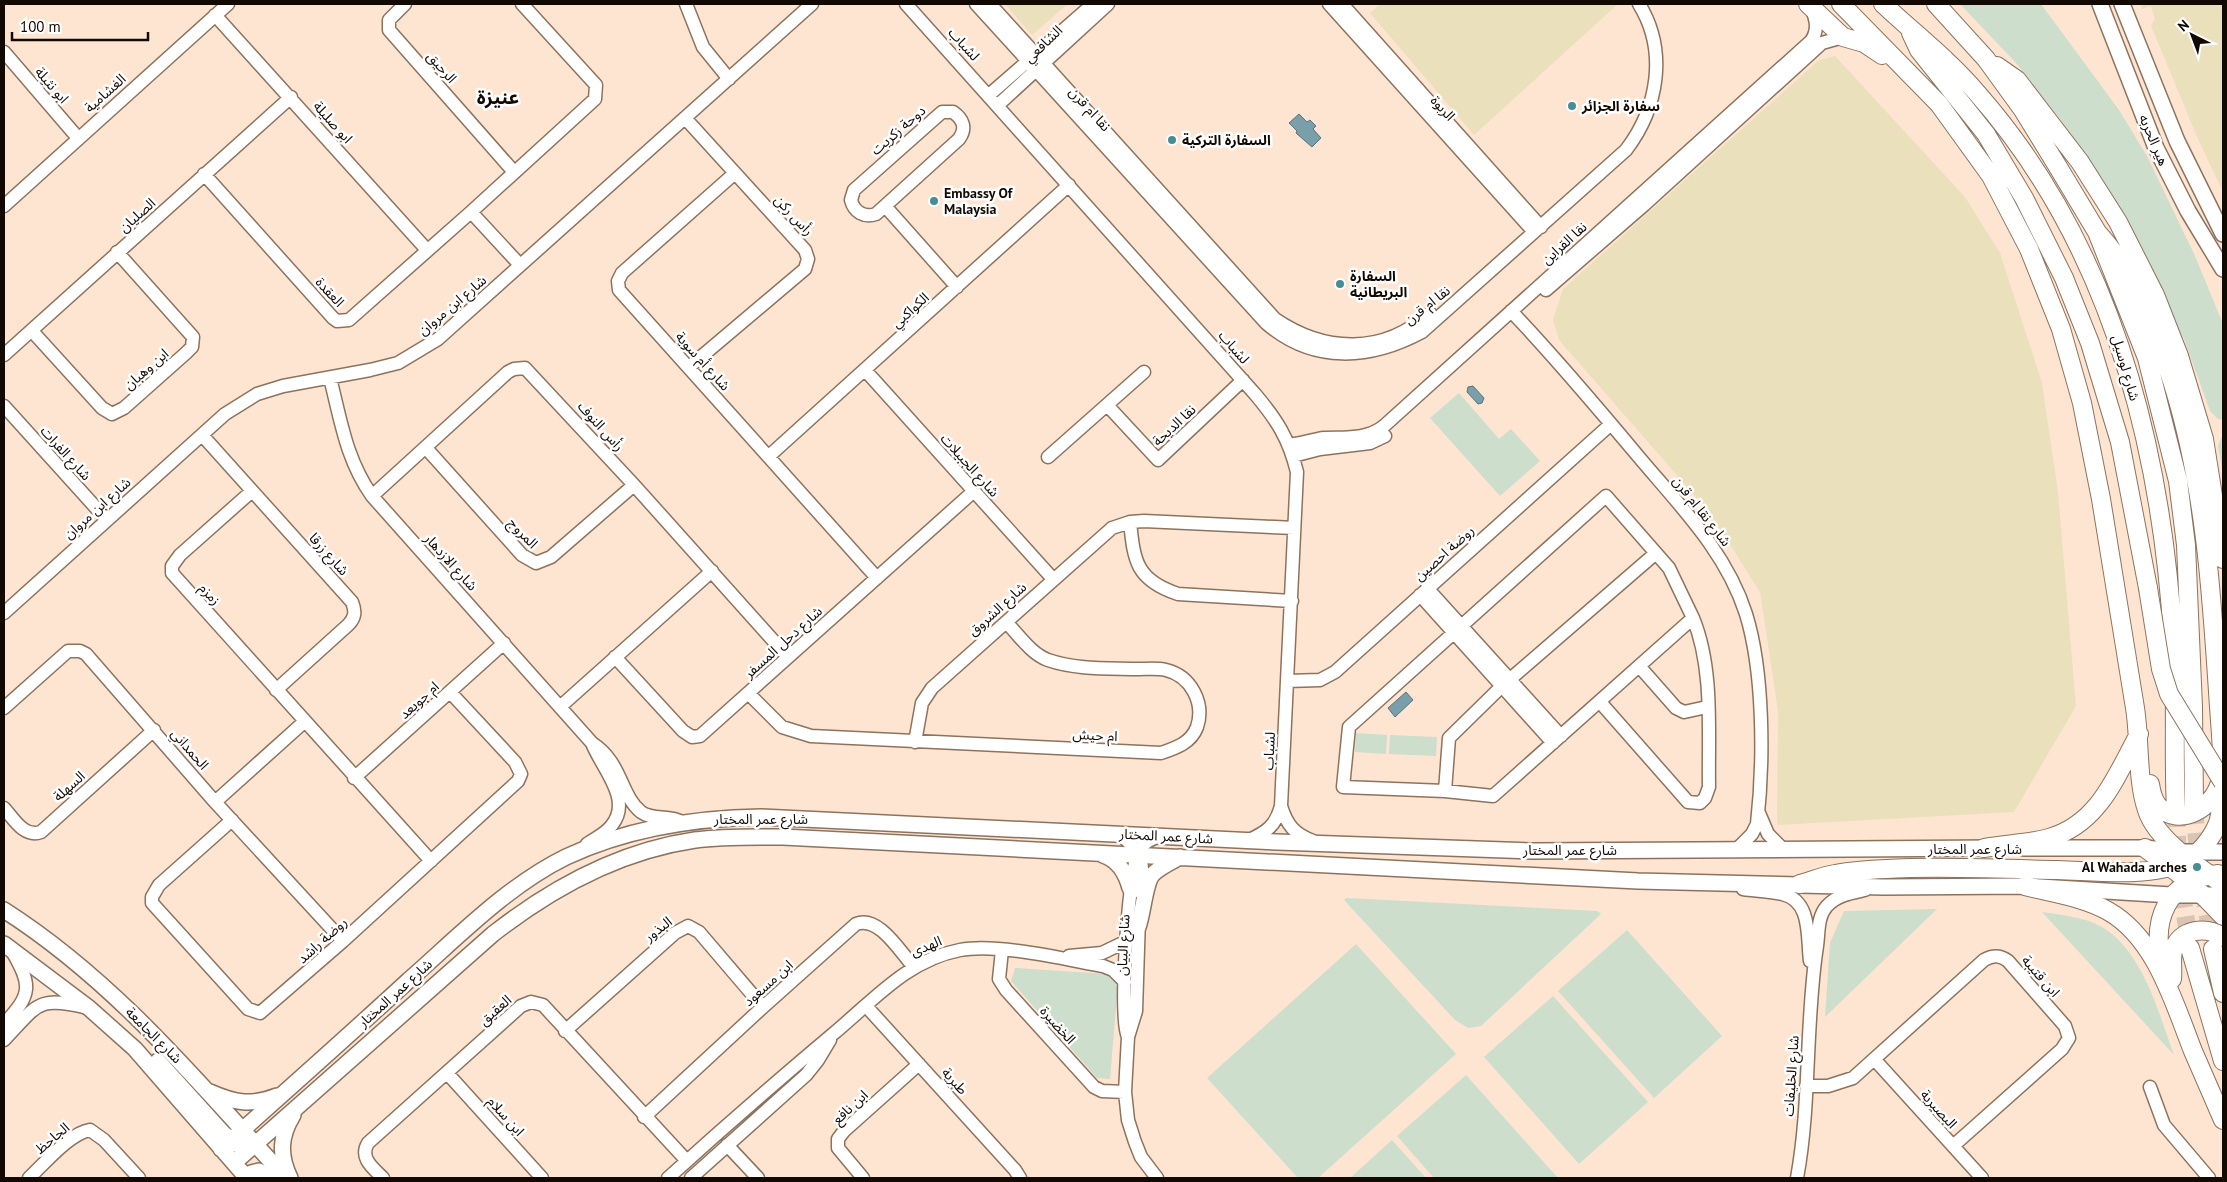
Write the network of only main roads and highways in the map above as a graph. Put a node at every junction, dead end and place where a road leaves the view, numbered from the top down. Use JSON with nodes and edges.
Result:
{"nodes":[{"id":1,"x":1841,"y":4,"type":"edge"},
{"id":2,"x":1883,"y":4,"type":"edge"},
{"id":3,"x":1936,"y":4,"type":"edge"},
{"id":4,"x":2100,"y":4,"type":"edge"},
{"id":5,"x":2122,"y":4,"type":"edge"},
{"id":6,"x":1809,"y":5,"type":"edge"},
{"id":7,"x":1907,"y":26,"type":"junction"},
{"id":8,"x":1986,"y":59,"type":"junction"},
{"id":9,"x":1898,"y":61,"type":"junction"},
{"id":10,"x":2096,"y":232,"type":"junction"},
{"id":11,"x":2223,"y":234,"type":"edge"},
{"id":12,"x":2218,"y":250,"type":"edge"},
{"id":13,"x":2223,"y":268,"type":"edge"},
{"id":14,"x":2223,"y":559,"type":"edge"},
{"id":15,"x":2139,"y":734,"type":"junction"},
{"id":16,"x":2141,"y":755,"type":"junction"},
{"id":17,"x":2223,"y":777,"type":"edge"},
{"id":18,"x":2194,"y":806,"type":"tunnel mouth"},
{"id":19,"x":2176,"y":809,"type":"tunnel mouth"},
{"id":20,"x":1984,"y":848,"type":"junction"},
{"id":21,"x":2144,"y":848,"type":"junction"},
{"id":22,"x":2223,"y":852,"type":"edge"},
{"id":23,"x":1094,"y":853,"type":"junction"},
{"id":24,"x":2189,"y":855,"type":"junction"},
{"id":25,"x":1181,"y":857,"type":"junction"},
{"id":26,"x":2171,"y":866,"type":"junction"},
{"id":27,"x":2219,"y":877,"type":"edge"},
{"id":28,"x":2190,"y":882,"type":"junction"},
{"id":29,"x":1800,"y":884,"type":"junction"},
{"id":30,"x":2025,"y":886,"type":"junction"},
{"id":31,"x":1130,"y":888,"type":"road end"},
{"id":32,"x":2171,"y":895,"type":"junction"},
{"id":33,"x":2204,"y":895,"type":"junction"},
{"id":34,"x":2223,"y":895,"type":"edge"},
{"id":35,"x":4,"y":910,"type":"edge"},
{"id":36,"x":2223,"y":916,"type":"edge"},
{"id":37,"x":1138,"y":928,"type":"road end"},
{"id":38,"x":2218,"y":943,"type":"edge"},
{"id":39,"x":8,"y":946,"type":"edge"},
{"id":40,"x":2190,"y":948,"type":"tunnel mouth"},
{"id":41,"x":2170,"y":993,"type":"junction"},
{"id":42,"x":2223,"y":993,"type":"edge"},
{"id":43,"x":2223,"y":1061,"type":"edge"},
{"id":44,"x":206,"y":1090,"type":"junction"},
{"id":45,"x":287,"y":1092,"type":"junction"},
{"id":46,"x":303,"y":1102,"type":"junction"},
{"id":47,"x":2223,"y":1120,"type":"edge"},
{"id":48,"x":242,"y":1130,"type":"junction"},
{"id":49,"x":255,"y":1144,"type":"junction"},
{"id":50,"x":226,"y":1145,"type":"junction"},
{"id":51,"x":234,"y":1163,"type":"junction"},
{"id":52,"x":248,"y":1178,"type":"edge"},
{"id":53,"x":268,"y":1178,"type":"edge"},
{"id":54,"x":286,"y":1178,"type":"edge"},
{"id":55,"x":290,"y":1178,"type":"edge"}],
"edges":[{"from":1,"to":9,"type":"highway"},
{"from":2,"to":7,"type":"highway","name":"شارع لوسيل"},
{"from":3,"to":8,"type":"highway","name":"شارع لوسيل"},
{"from":4,"to":12,"type":"main road","name":"هير الحربه"},
{"from":5,"to":11,"type":"main road","name":"هير الحربه"},
{"from":6,"to":9,"type":"highway"},
{"from":7,"to":17,"type":"highway","bridge":true},
{"from":7,"to":19,"type":"highway","name":"شارع لوسيل"},
{"from":8,"to":10,"type":"highway","name":"شارع لوسيل"},
{"from":8,"to":14,"type":"highway"},
{"from":9,"to":15,"type":"highway"},
{"from":10,"to":17,"type":"highway"},
{"from":10,"to":18,"type":"highway","name":"شارع لوسيل"},
{"from":12,"to":13,"type":"main road","name":"هير الحربه"},
{"from":15,"to":16,"type":"highway"},
{"from":15,"to":20,"type":"highway"},
{"from":16,"to":17,"type":"highway"},
{"from":16,"to":24,"type":"highway"},
{"from":17,"to":24,"type":"highway"},
{"from":20,"to":21,"type":"main road","name":"شارع عمر المختار"},
{"from":20,"to":45,"type":"main road","name":"شارع عمر المختار"},
{"from":21,"to":24,"type":"main road","name":"شارع عمر المختار"},
{"from":21,"to":26,"type":"highway"},
{"from":22,"to":24,"type":"main road","name":"شارع عمر المختار"},
{"from":23,"to":25,"type":"main road","name":"شارع عمر المختار"},
{"from":23,"to":31,"type":"main road"},
{"from":23,"to":46,"type":"main road","name":"شارع عمر المختار"},
{"from":24,"to":26,"type":"highway"},
{"from":24,"to":27,"type":"highway"},
{"from":25,"to":29,"type":"main road","name":"شارع عمر المختار"},
{"from":25,"to":37,"type":"main road"},
{"from":26,"to":28,"type":"highway"},
{"from":26,"to":29,"type":"highway"},
{"from":27,"to":28,"type":"highway"},
{"from":28,"to":32,"type":"highway"},
{"from":28,"to":33,"type":"highway"},
{"from":29,"to":30,"type":"main road","name":"شارع عمر المختار"},
{"from":30,"to":32,"type":"main road","name":"شارع عمر المختار"},
{"from":30,"to":41,"type":"highway"},
{"from":32,"to":33,"type":"main road","name":"شارع عمر المختار"},
{"from":32,"to":41,"type":"highway"},
{"from":33,"to":34,"type":"main road","name":"شارع عمر المختار"},
{"from":33,"to":36,"type":"highway"},
{"from":35,"to":44,"type":"main road","name":"شارع الجامعة"},
{"from":38,"to":41,"type":"highway"},
{"from":38,"to":42,"type":"highway"},
{"from":39,"to":50,"type":"main road","name":"شارع الجامعة"},
{"from":40,"to":43,"type":"highway"},
{"from":41,"to":47,"type":"highway"},
{"from":44,"to":45,"type":"main road"},
{"from":44,"to":48,"type":"main road","name":"شارع الجامعة"},
{"from":45,"to":48,"type":"main road","name":"شارع عمر المختار"},
{"from":46,"to":49,"type":"main road","name":"شارع عمر المختار"},
{"from":46,"to":55,"type":"main road"},
{"from":48,"to":49,"type":"main road","name":"شارع الجامعة"},
{"from":48,"to":50,"type":"main road","name":"شارع عمر المختار"},
{"from":49,"to":50,"type":"main road"},
{"from":49,"to":51,"type":"main road","name":"شارع عمر المختار"},
{"from":49,"to":54,"type":"main road","name":"شارع الجامعة"},
{"from":50,"to":51,"type":"main road"},
{"from":51,"to":52,"type":"main road"},
{"from":52,"to":53,"type":"main road"}]}
